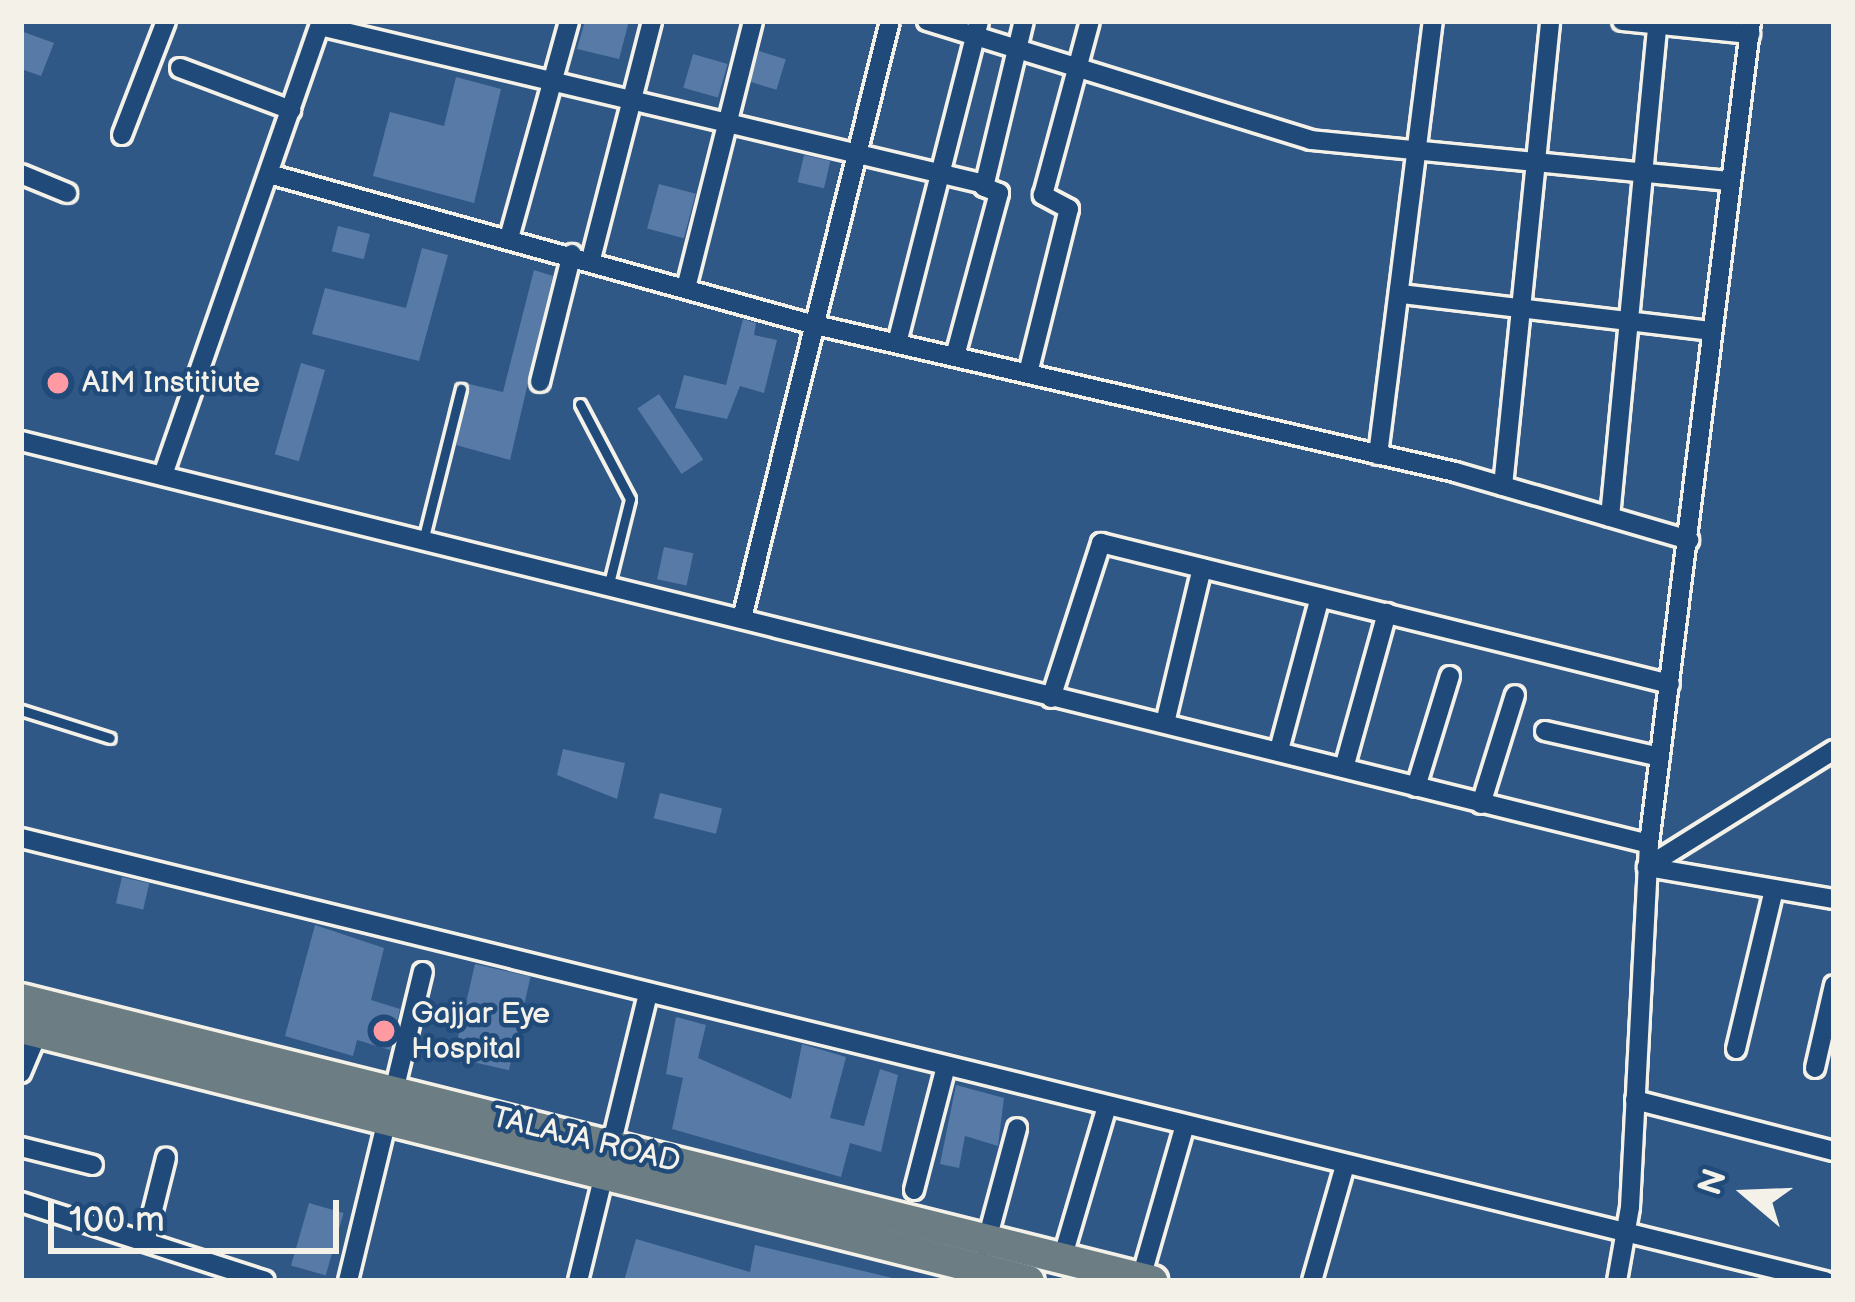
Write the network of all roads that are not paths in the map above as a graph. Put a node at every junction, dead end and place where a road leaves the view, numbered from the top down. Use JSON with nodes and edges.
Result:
{"nodes":[{"id":1,"x":166,"y":21,"type":"edge"},
{"id":2,"x":569,"y":21,"type":"edge"},
{"id":3,"x":652,"y":21,"type":"edge"},
{"id":4,"x":753,"y":21,"type":"edge"},
{"id":5,"x":890,"y":21,"type":"edge"},
{"id":6,"x":927,"y":21,"type":"edge"},
{"id":7,"x":1024,"y":21,"type":"edge"},
{"id":8,"x":1090,"y":21,"type":"edge"},
{"id":9,"x":1433,"y":21,"type":"edge"},
{"id":10,"x":1550,"y":21,"type":"edge"},
{"id":11,"x":1622,"y":21,"type":"edge"},
{"id":12,"x":321,"y":23,"type":"edge"},
{"id":13,"x":1657,"y":25,"type":"junction"},
{"id":14,"x":977,"y":27,"type":"edge"},
{"id":15,"x":1750,"y":28,"type":"edge"},
{"id":16,"x":1019,"y":44,"type":"junction"},
{"id":17,"x":1077,"y":64,"type":"junction"},
{"id":18,"x":180,"y":68,"type":"dead end"},
{"id":19,"x":553,"y":74,"type":"junction"},
{"id":20,"x":632,"y":95,"type":"junction"},
{"id":21,"x":291,"y":110,"type":"junction"},
{"id":22,"x":728,"y":119,"type":"junction"},
{"id":23,"x":122,"y":135,"type":"dead end"},
{"id":24,"x":856,"y":152,"type":"junction"},
{"id":25,"x":1416,"y":153,"type":"junction"},
{"id":26,"x":1535,"y":163,"type":"junction"},
{"id":27,"x":1640,"y":172,"type":"junction"},
{"id":28,"x":939,"y":173,"type":"junction"},
{"id":29,"x":21,"y":174,"type":"edge"},
{"id":30,"x":269,"y":174,"type":"junction"},
{"id":31,"x":1730,"y":181,"type":"junction"},
{"id":32,"x":984,"y":184,"type":"junction"},
{"id":33,"x":68,"y":193,"type":"dead end"},
{"id":34,"x":509,"y":238,"type":"junction"},
{"id":35,"x":582,"y":256,"type":"junction"},
{"id":36,"x":687,"y":284,"type":"junction"},
{"id":37,"x":1401,"y":294,"type":"junction"},
{"id":38,"x":1522,"y":308,"type":"junction"},
{"id":39,"x":1627,"y":321,"type":"junction"},
{"id":40,"x":811,"y":324,"type":"junction"},
{"id":41,"x":1712,"y":331,"type":"junction"},
{"id":42,"x":897,"y":344,"type":"junction"},
{"id":43,"x":955,"y":356,"type":"junction"},
{"id":44,"x":1028,"y":373,"type":"junction"},
{"id":45,"x":540,"y":382,"type":"dead end"},
{"id":46,"x":461,"y":389,"type":"dead end"},
{"id":47,"x":580,"y":404,"type":"dead end"},
{"id":48,"x":21,"y":441,"type":"edge"},
{"id":49,"x":1378,"y":454,"type":"junction"},
{"id":50,"x":164,"y":472,"type":"junction"},
{"id":51,"x":1503,"y":486,"type":"junction"},
{"id":52,"x":1610,"y":517,"type":"junction"},
{"id":53,"x":1689,"y":540,"type":"junction"},
{"id":54,"x":423,"y":542,"type":"junction"},
{"id":55,"x":1202,"y":568,"type":"junction"},
{"id":56,"x":608,"y":587,"type":"junction"},
{"id":57,"x":1320,"y":597,"type":"junction"},
{"id":58,"x":1387,"y":614,"type":"junction"},
{"id":59,"x":742,"y":618,"type":"junction"},
{"id":60,"x":1450,"y":676,"type":"dead end"},
{"id":61,"x":1670,"y":684,"type":"junction"},
{"id":62,"x":1515,"y":695,"type":"dead end"},
{"id":63,"x":1051,"y":698,"type":"junction"},
{"id":64,"x":21,"y":710,"type":"edge"},
{"id":65,"x":1165,"y":723,"type":"junction"},
{"id":66,"x":1545,"y":730,"type":"dead end"},
{"id":67,"x":110,"y":738,"type":"dead end"},
{"id":68,"x":1279,"y":750,"type":"junction"},
{"id":69,"x":1834,"y":750,"type":"edge"},
{"id":70,"x":1660,"y":757,"type":"junction"},
{"id":71,"x":1344,"y":768,"type":"junction"},
{"id":72,"x":1416,"y":787,"type":"junction"},
{"id":73,"x":1481,"y":804,"type":"junction"},
{"id":74,"x":21,"y":838,"type":"edge"},
{"id":75,"x":1649,"y":844,"type":"junction"},
{"id":76,"x":1647,"y":867,"type":"junction"},
{"id":77,"x":1774,"y":889,"type":"junction"},
{"id":78,"x":1834,"y":899,"type":"edge"},
{"id":79,"x":423,"y":972,"type":"dead end"},
{"id":80,"x":1834,"y":985,"type":"edge"},
{"id":81,"x":648,"y":993,"type":"junction"},
{"id":82,"x":32,"y":1016,"type":"edge"},
{"id":83,"x":1736,"y":1049,"type":"dead end"},
{"id":84,"x":946,"y":1066,"type":"junction"},
{"id":85,"x":1815,"y":1068,"type":"dead end"},
{"id":86,"x":21,"y":1073,"type":"edge"},
{"id":87,"x":1635,"y":1100,"type":"junction"},
{"id":88,"x":392,"y":1106,"type":"junction"},
{"id":89,"x":1107,"y":1106,"type":"junction"},
{"id":90,"x":1185,"y":1125,"type":"junction"},
{"id":91,"x":1017,"y":1127,"type":"dead end"},
{"id":92,"x":21,"y":1147,"type":"edge"},
{"id":93,"x":1834,"y":1150,"type":"edge"},
{"id":94,"x":602,"y":1158,"type":"junction"},
{"id":95,"x":166,"y":1159,"type":"dead end"},
{"id":96,"x":93,"y":1165,"type":"dead end"},
{"id":97,"x":1345,"y":1165,"type":"junction"},
{"id":98,"x":914,"y":1190,"type":"dead end"},
{"id":99,"x":21,"y":1202,"type":"edge"},
{"id":100,"x":1625,"y":1234,"type":"junction"},
{"id":101,"x":145,"y":1242,"type":"junction"},
{"id":102,"x":1062,"y":1259,"type":"junction"},
{"id":103,"x":981,"y":1263,"type":"edge"},
{"id":104,"x":1146,"y":1280,"type":"edge"},
{"id":105,"x":265,"y":1281,"type":"edge"},
{"id":106,"x":348,"y":1281,"type":"edge"},
{"id":107,"x":578,"y":1281,"type":"edge"},
{"id":108,"x":1029,"y":1281,"type":"edge"},
{"id":109,"x":1312,"y":1281,"type":"edge"},
{"id":110,"x":1617,"y":1281,"type":"edge"},
{"id":111,"x":1825,"y":1281,"type":"edge"}],
"edges":[{"from":1,"to":23,"type":"street"},
{"from":2,"to":19,"type":"street"},
{"from":3,"to":20,"type":"street"},
{"from":4,"to":22,"type":"street"},
{"from":5,"to":24,"type":"street"},
{"from":6,"to":14,"type":"street"},
{"from":7,"to":16,"type":"street"},
{"from":8,"to":17,"type":"street"},
{"from":9,"to":25,"type":"street"},
{"from":10,"to":26,"type":"street"},
{"from":11,"to":13,"type":"street"},
{"from":12,"to":19,"type":"street"},
{"from":12,"to":21,"type":"street"},
{"from":13,"to":15,"type":"street"},
{"from":13,"to":27,"type":"street"},
{"from":14,"to":16,"type":"street"},
{"from":14,"to":28,"type":"street"},
{"from":15,"to":31,"type":"street"},
{"from":16,"to":17,"type":"street"},
{"from":16,"to":32,"type":"street"},
{"from":17,"to":25,"type":"street"},
{"from":17,"to":44,"type":"street"},
{"from":18,"to":21,"type":"street"},
{"from":19,"to":20,"type":"street"},
{"from":19,"to":34,"type":"street"},
{"from":20,"to":22,"type":"street"},
{"from":20,"to":35,"type":"street"},
{"from":21,"to":30,"type":"street"},
{"from":22,"to":24,"type":"street"},
{"from":22,"to":36,"type":"street"},
{"from":24,"to":28,"type":"street"},
{"from":24,"to":40,"type":"street"},
{"from":25,"to":26,"type":"street"},
{"from":25,"to":37,"type":"street"},
{"from":26,"to":27,"type":"street"},
{"from":26,"to":38,"type":"street"},
{"from":27,"to":31,"type":"street"},
{"from":27,"to":39,"type":"street"},
{"from":28,"to":32,"type":"street"},
{"from":28,"to":42,"type":"street"},
{"from":29,"to":33,"type":"street"},
{"from":30,"to":34,"type":"street"},
{"from":30,"to":50,"type":"street"},
{"from":31,"to":41,"type":"street"},
{"from":32,"to":43,"type":"street"},
{"from":34,"to":35,"type":"street"},
{"from":35,"to":36,"type":"street"},
{"from":35,"to":45,"type":"street"},
{"from":36,"to":40,"type":"street"},
{"from":37,"to":38,"type":"street"},
{"from":37,"to":49,"type":"street"},
{"from":38,"to":39,"type":"street"},
{"from":38,"to":51,"type":"street"},
{"from":39,"to":41,"type":"street"},
{"from":39,"to":52,"type":"street"},
{"from":40,"to":42,"type":"street"},
{"from":40,"to":59,"type":"street"},
{"from":41,"to":53,"type":"street"},
{"from":42,"to":43,"type":"street"},
{"from":43,"to":44,"type":"street"},
{"from":44,"to":49,"type":"street"},
{"from":46,"to":54,"type":"lane"},
{"from":47,"to":56,"type":"lane"},
{"from":48,"to":50,"type":"street"},
{"from":49,"to":51,"type":"street"},
{"from":50,"to":54,"type":"street"},
{"from":51,"to":52,"type":"street"},
{"from":52,"to":53,"type":"street"},
{"from":53,"to":61,"type":"street"},
{"from":54,"to":56,"type":"street"},
{"from":55,"to":57,"type":"street"},
{"from":55,"to":63,"type":"street"},
{"from":55,"to":65,"type":"street"},
{"from":56,"to":59,"type":"street"},
{"from":57,"to":58,"type":"street"},
{"from":57,"to":68,"type":"street"},
{"from":58,"to":61,"type":"street"},
{"from":58,"to":71,"type":"street"},
{"from":59,"to":63,"type":"street"},
{"from":60,"to":72,"type":"street"},
{"from":61,"to":70,"type":"street"},
{"from":62,"to":73,"type":"street"},
{"from":63,"to":65,"type":"street"},
{"from":64,"to":67,"type":"lane"},
{"from":65,"to":68,"type":"street"},
{"from":66,"to":70,"type":"street"},
{"from":68,"to":71,"type":"street"},
{"from":69,"to":76,"type":"street"},
{"from":70,"to":75,"type":"street"},
{"from":71,"to":72,"type":"street"},
{"from":72,"to":73,"type":"street"},
{"from":73,"to":75,"type":"street"},
{"from":74,"to":81,"type":"street"},
{"from":75,"to":76,"type":"street"},
{"from":76,"to":77,"type":"street"},
{"from":76,"to":87,"type":"street"},
{"from":77,"to":78,"type":"street"},
{"from":77,"to":83,"type":"street"},
{"from":79,"to":88,"type":"street"},
{"from":80,"to":85,"type":"street"},
{"from":81,"to":84,"type":"street"},
{"from":81,"to":94,"type":"street"},
{"from":82,"to":86,"type":"street"},
{"from":82,"to":88,"type":"main road","name":"TALAJA ROAD"},
{"from":84,"to":89,"type":"street"},
{"from":84,"to":98,"type":"street"},
{"from":87,"to":93,"type":"street"},
{"from":87,"to":100,"type":"street"},
{"from":88,"to":94,"type":"main road","name":"TALAJA ROAD"},
{"from":88,"to":106,"type":"street"},
{"from":89,"to":90,"type":"street"},
{"from":89,"to":102,"type":"street"},
{"from":90,"to":97,"type":"street"},
{"from":90,"to":104,"type":"street"},
{"from":91,"to":103,"type":"street"},
{"from":92,"to":96,"type":"street"},
{"from":94,"to":103,"type":"main road","name":"TALAJA ROAD"},
{"from":94,"to":107,"type":"street"},
{"from":95,"to":101,"type":"street"},
{"from":97,"to":100,"type":"street"},
{"from":97,"to":109,"type":"street"},
{"from":99,"to":101,"type":"street"},
{"from":100,"to":110,"type":"street"},
{"from":100,"to":111,"type":"street"},
{"from":101,"to":105,"type":"street"},
{"from":102,"to":103,"type":"main road","name":"TALAJA ROAD"},
{"from":102,"to":104,"type":"main road","name":"TALAJA ROAD"},
{"from":103,"to":108,"type":"main road","name":"TALAJA ROAD"}]}
